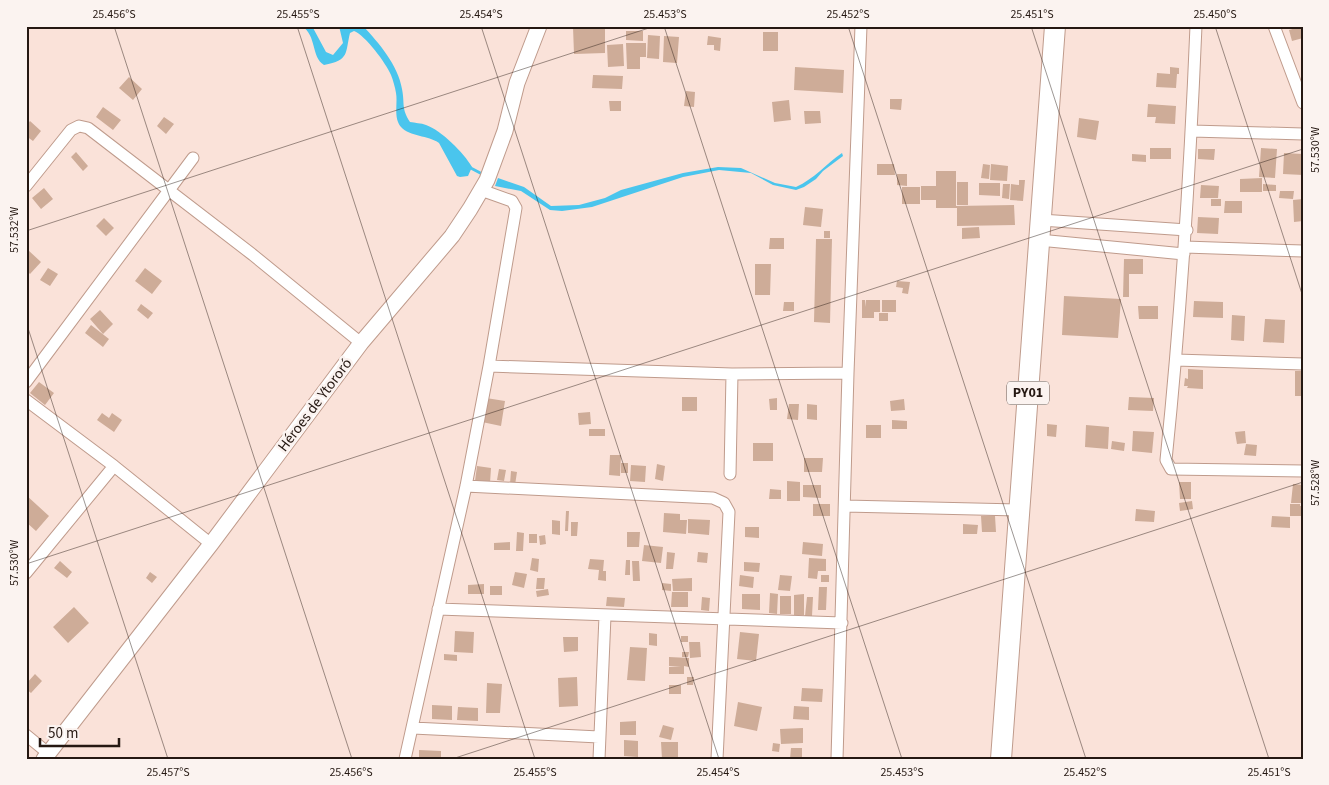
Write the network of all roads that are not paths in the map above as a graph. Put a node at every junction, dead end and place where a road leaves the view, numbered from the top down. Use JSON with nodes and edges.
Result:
{"nodes":[{"id":1,"x":539,"y":26,"type":"edge"},
{"id":2,"x":861,"y":26,"type":"edge"},
{"id":3,"x":1055,"y":26,"type":"edge"},
{"id":4,"x":1196,"y":26,"type":"edge"},
{"id":5,"x":1274,"y":26,"type":"edge"},
{"id":6,"x":1303,"y":104,"type":"edge"},
{"id":7,"x":1192,"y":131,"type":"junction"},
{"id":8,"x":1303,"y":134,"type":"edge"},
{"id":9,"x":193,"y":158,"type":"dead end"},
{"id":10,"x":484,"y":185,"type":"junction"},
{"id":11,"x":26,"y":186,"type":"edge"},
{"id":12,"x":169,"y":192,"type":"junction"},
{"id":13,"x":1041,"y":220,"type":"junction"},
{"id":14,"x":1187,"y":230,"type":"junction"},
{"id":15,"x":1039,"y":240,"type":"junction"},
{"id":16,"x":1185,"y":251,"type":"junction"},
{"id":17,"x":1303,"y":251,"type":"edge"},
{"id":18,"x":361,"y":343,"type":"junction"},
{"id":19,"x":1176,"y":360,"type":"junction"},
{"id":20,"x":1303,"y":364,"type":"edge"},
{"id":21,"x":489,"y":366,"type":"junction"},
{"id":22,"x":848,"y":373,"type":"junction"},
{"id":23,"x":732,"y":374,"type":"junction"},
{"id":24,"x":26,"y":382,"type":"edge"},
{"id":25,"x":26,"y":400,"type":"edge"},
{"id":26,"x":114,"y":466,"type":"junction"},
{"id":27,"x":1303,"y":471,"type":"edge"},
{"id":28,"x":730,"y":474,"type":"dead end"},
{"id":29,"x":466,"y":486,"type":"junction"},
{"id":30,"x":845,"y":506,"type":"junction"},
{"id":31,"x":1020,"y":510,"type":"junction"},
{"id":32,"x":211,"y":544,"type":"junction"},
{"id":33,"x":26,"y":573,"type":"edge"},
{"id":34,"x":438,"y":610,"type":"junction"},
{"id":35,"x":605,"y":616,"type":"junction"},
{"id":36,"x":724,"y":618,"type":"junction"},
{"id":37,"x":842,"y":623,"type":"junction"},
{"id":38,"x":413,"y":728,"type":"junction"},
{"id":39,"x":26,"y":735,"type":"edge"},
{"id":40,"x":599,"y":737,"type":"junction"},
{"id":41,"x":46,"y":756,"type":"edge"},
{"id":42,"x":405,"y":759,"type":"edge"},
{"id":43,"x":599,"y":759,"type":"edge"},
{"id":44,"x":717,"y":759,"type":"edge"},
{"id":45,"x":837,"y":759,"type":"edge"},
{"id":46,"x":1001,"y":759,"type":"edge"}],
"edges":[{"from":1,"to":10,"type":"main road","name":"Héroes de Ytororó"},
{"from":2,"to":22,"type":"street"},
{"from":3,"to":13,"type":"highway","number":"PY01"},
{"from":4,"to":7,"type":"street"},
{"from":5,"to":6,"type":"street"},
{"from":7,"to":8,"type":"street"},
{"from":7,"to":14,"type":"street"},
{"from":9,"to":12,"type":"street"},
{"from":10,"to":18,"type":"main road","name":"Héroes de Ytororó"},
{"from":10,"to":21,"type":"street"},
{"from":11,"to":12,"type":"street"},
{"from":12,"to":18,"type":"street"},
{"from":12,"to":24,"type":"street"},
{"from":13,"to":14,"type":"street"},
{"from":13,"to":15,"type":"highway","number":"PY01"},
{"from":14,"to":16,"type":"street"},
{"from":15,"to":16,"type":"street"},
{"from":15,"to":31,"type":"highway","number":"PY01"},
{"from":16,"to":17,"type":"street"},
{"from":16,"to":19,"type":"street"},
{"from":18,"to":32,"type":"main road","name":"Héroes de Ytororó"},
{"from":19,"to":20,"type":"street"},
{"from":19,"to":27,"type":"street"},
{"from":21,"to":23,"type":"street"},
{"from":21,"to":29,"type":"street"},
{"from":22,"to":23,"type":"street"},
{"from":22,"to":30,"type":"street"},
{"from":23,"to":28,"type":"street"},
{"from":25,"to":26,"type":"street"},
{"from":26,"to":32,"type":"street"},
{"from":26,"to":33,"type":"street"},
{"from":29,"to":34,"type":"street"},
{"from":29,"to":36,"type":"street"},
{"from":30,"to":31,"type":"street"},
{"from":30,"to":37,"type":"street"},
{"from":31,"to":46,"type":"highway","number":"PY01"},
{"from":32,"to":41,"type":"main road","name":"Héroes de Ytororó"},
{"from":34,"to":35,"type":"street"},
{"from":34,"to":38,"type":"street"},
{"from":35,"to":36,"type":"street"},
{"from":35,"to":40,"type":"street"},
{"from":36,"to":37,"type":"street"},
{"from":36,"to":44,"type":"street"},
{"from":37,"to":45,"type":"street"},
{"from":38,"to":40,"type":"street"},
{"from":38,"to":42,"type":"street"},
{"from":39,"to":41,"type":"street"},
{"from":40,"to":43,"type":"street"}]}
